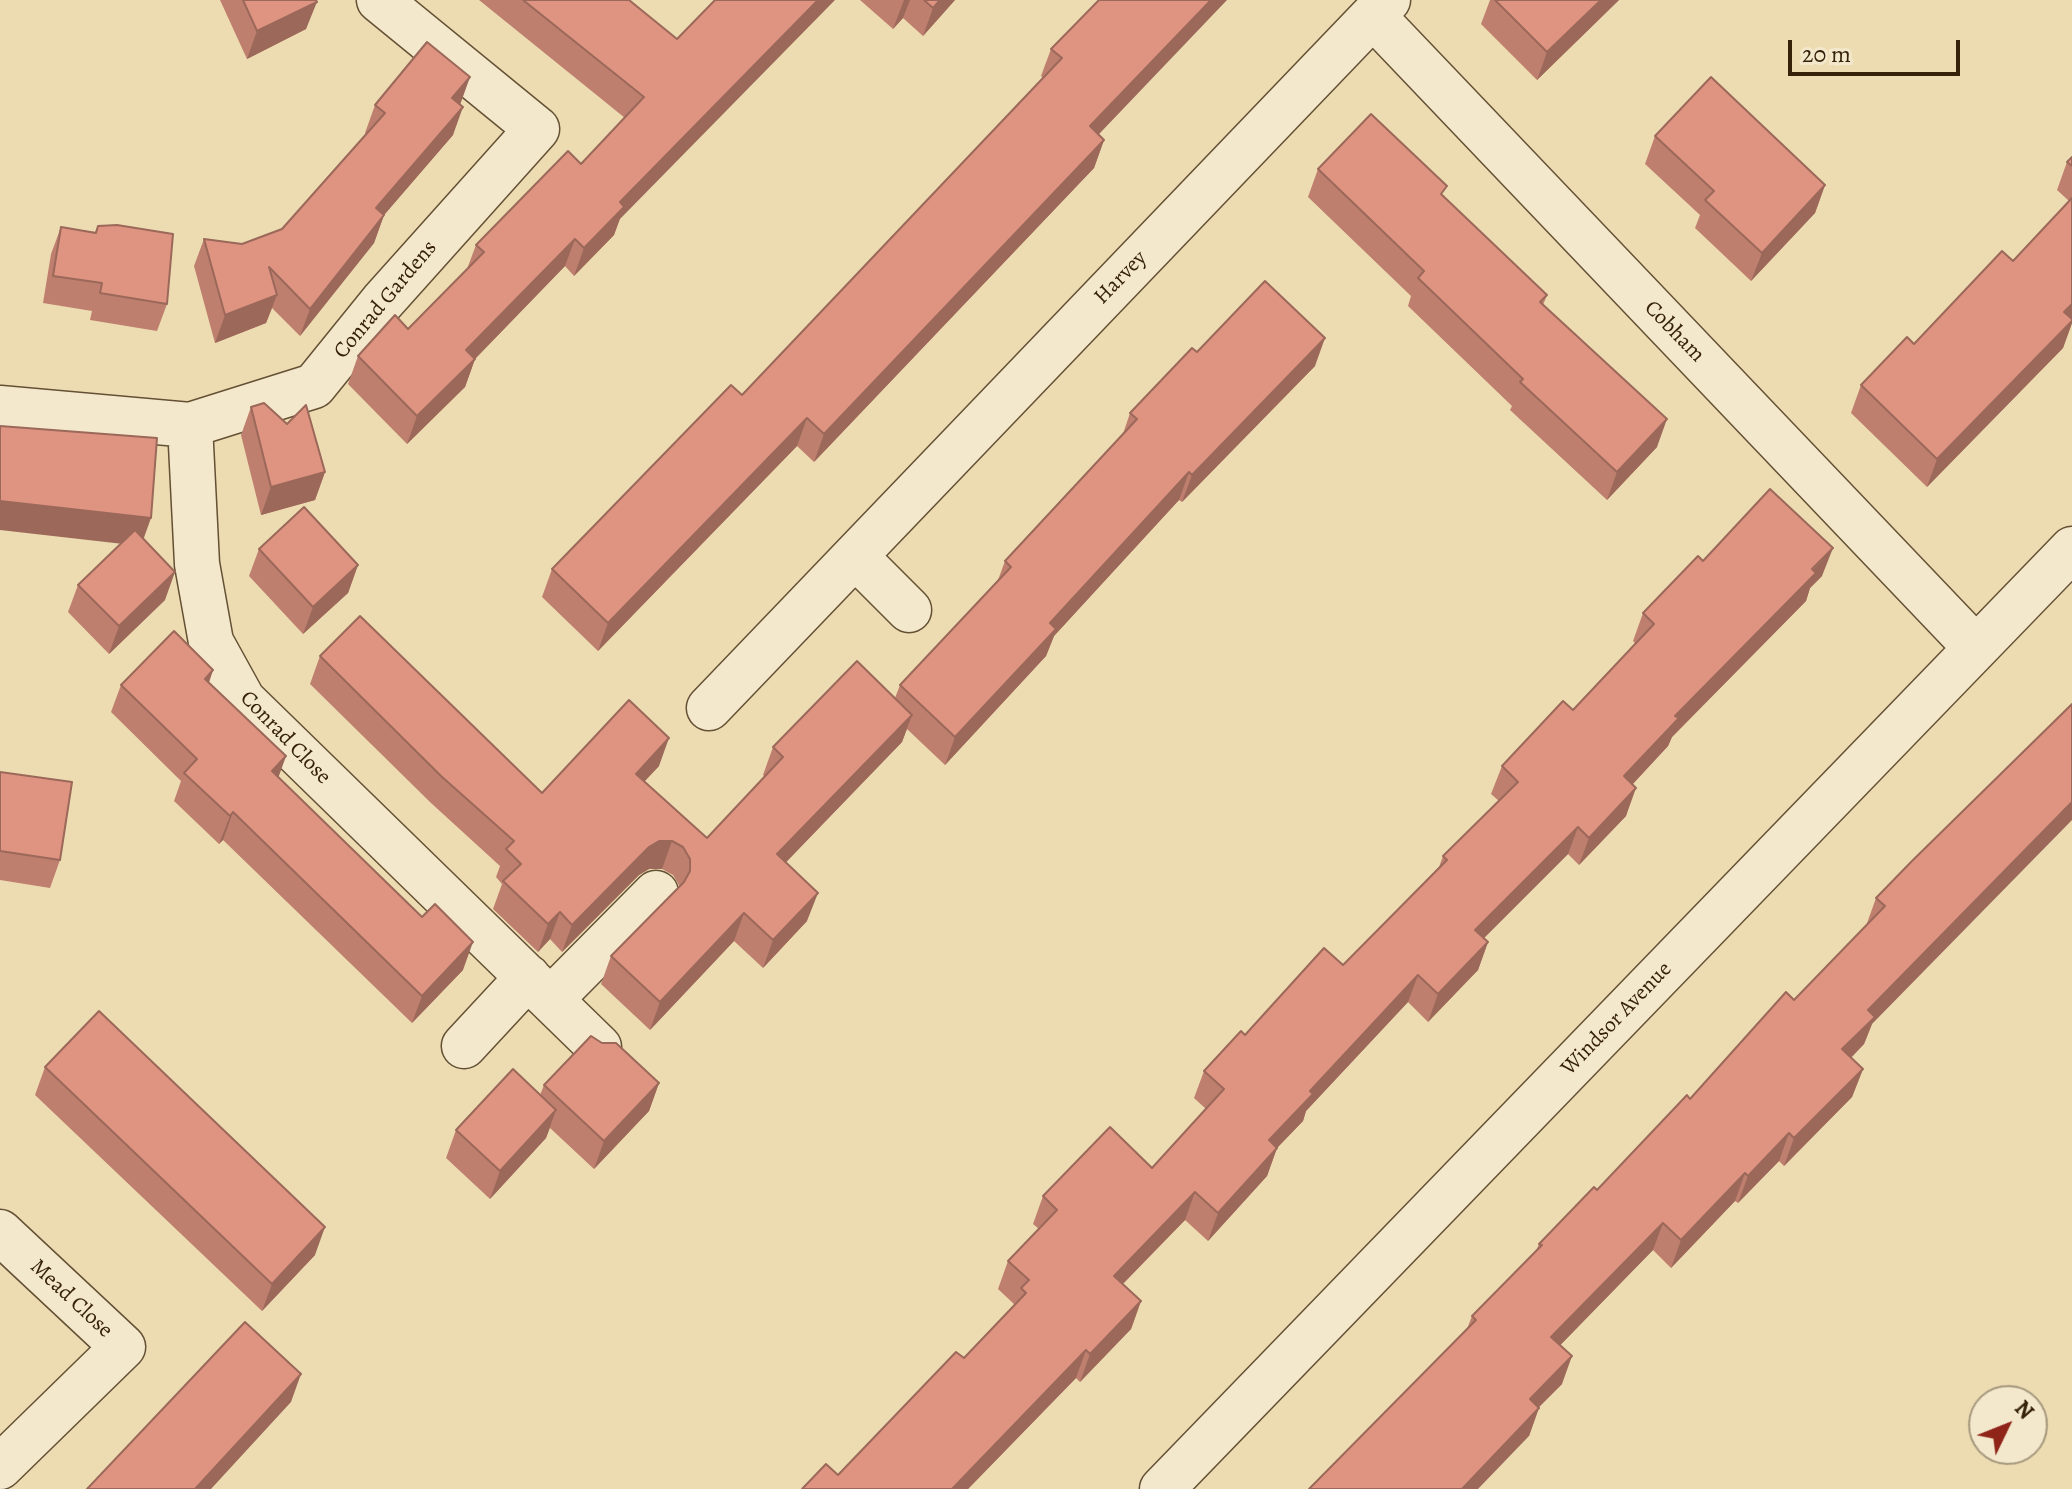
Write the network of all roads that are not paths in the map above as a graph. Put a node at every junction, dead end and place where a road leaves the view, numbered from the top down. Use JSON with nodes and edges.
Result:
{"nodes":[{"id":1,"x":379,"y":0,"type":"edge"},
{"id":2,"x":1381,"y":8,"type":"edge"},
{"id":3,"x":0,"y":408,"type":"edge"},
{"id":4,"x":190,"y":425,"type":"junction"},
{"id":5,"x":2072,"y":549,"type":"edge"},
{"id":6,"x":855,"y":556,"type":"junction"},
{"id":7,"x":909,"y":610,"type":"dead end"},
{"id":8,"x":1976,"y":648,"type":"junction"},
{"id":9,"x":709,"y":708,"type":"dead end"},
{"id":10,"x":656,"y":893,"type":"dead end"},
{"id":11,"x":539,"y":988,"type":"junction"},
{"id":12,"x":464,"y":1046,"type":"dead end"},
{"id":13,"x":599,"y":1047,"type":"edge"},
{"id":14,"x":0,"y":1232,"type":"edge"},
{"id":15,"x":0,"y":1467,"type":"edge"},
{"id":16,"x":1162,"y":1489,"type":"edge"}],
"edges":[{"from":1,"to":4,"type":"street","name":"Conrad Gardens"},
{"from":2,"to":6,"type":"street","name":"Harvey"},
{"from":2,"to":8,"type":"street","name":"Cobham"},
{"from":3,"to":4,"type":"street","name":"Conrad Gardens"},
{"from":4,"to":11,"type":"street","name":"Conrad Close"},
{"from":5,"to":8,"type":"street","name":"Windsor Avenue"},
{"from":6,"to":7,"type":"street"},
{"from":6,"to":9,"type":"street","name":"Harvey"},
{"from":8,"to":16,"type":"street","name":"Windsor Avenue"},
{"from":10,"to":11,"type":"street"},
{"from":11,"to":12,"type":"street"},
{"from":11,"to":13,"type":"street","name":"Conrad Close"},
{"from":14,"to":15,"type":"street","name":"Mead Close"}]}
